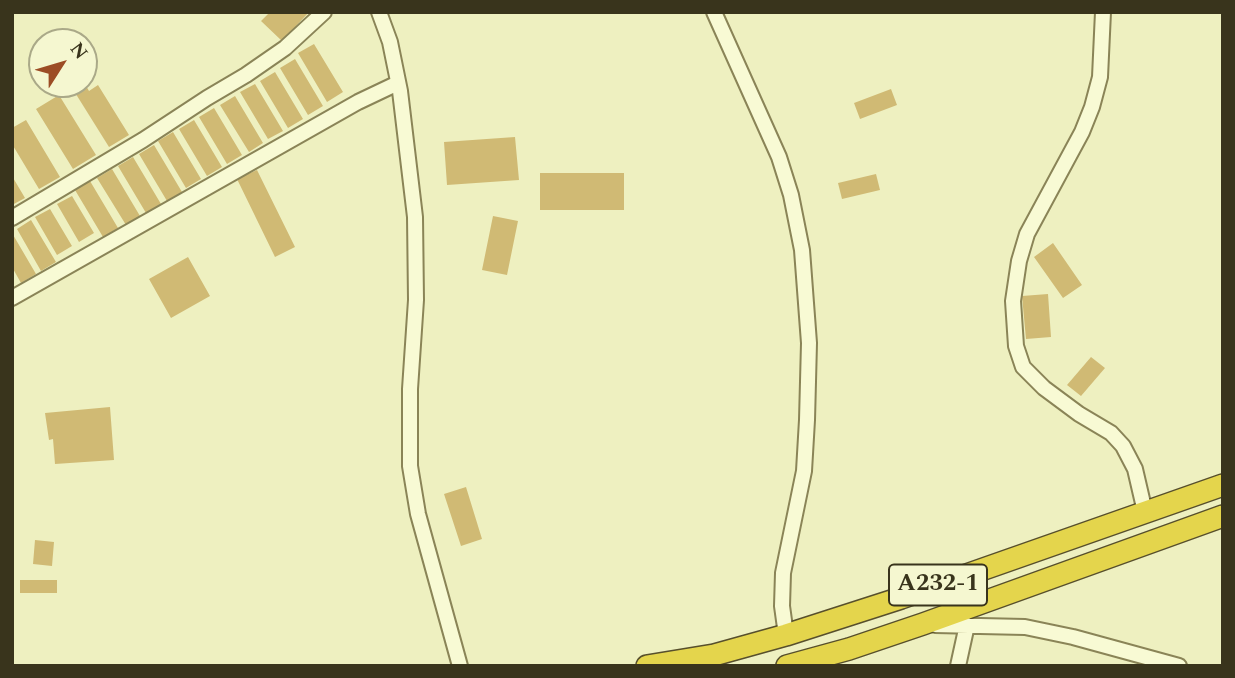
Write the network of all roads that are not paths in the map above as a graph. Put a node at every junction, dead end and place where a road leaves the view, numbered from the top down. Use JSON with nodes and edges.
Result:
{"nodes":[{"id":1,"x":324,"y":12,"type":"edge"},
{"id":2,"x":379,"y":12,"type":"edge"},
{"id":3,"x":714,"y":12,"type":"edge"},
{"id":4,"x":1103,"y":12,"type":"edge"},
{"id":5,"x":398,"y":83,"type":"junction"},
{"id":6,"x":12,"y":218,"type":"edge"},
{"id":7,"x":12,"y":298,"type":"edge"},
{"id":8,"x":1223,"y":485,"type":"edge"},
{"id":9,"x":1200,"y":493,"type":"junction"},
{"id":10,"x":1145,"y":512,"type":"junction"},
{"id":11,"x":1215,"y":518,"type":"edge"},
{"id":12,"x":923,"y":624,"type":"junction"},
{"id":13,"x":967,"y":625,"type":"junction"},
{"id":14,"x":786,"y":635,"type":"junction"},
{"id":15,"x":460,"y":666,"type":"edge"},
{"id":16,"x":647,"y":666,"type":"edge"},
{"id":17,"x":787,"y":666,"type":"edge"},
{"id":18,"x":958,"y":666,"type":"edge"},
{"id":19,"x":1179,"y":666,"type":"edge"}],
"edges":[{"from":1,"to":6,"type":"street"},
{"from":2,"to":5,"type":"street"},
{"from":3,"to":14,"type":"street"},
{"from":4,"to":10,"type":"street"},
{"from":5,"to":7,"type":"street"},
{"from":5,"to":15,"type":"street"},
{"from":8,"to":9,"type":"highway","number":"A232-1"},
{"from":9,"to":10,"type":"highway","number":"A232-1"},
{"from":9,"to":11,"type":"highway"},
{"from":10,"to":14,"type":"highway","number":"A232-1"},
{"from":11,"to":12,"type":"highway","number":"A232-1"},
{"from":12,"to":13,"type":"street"},
{"from":12,"to":17,"type":"highway","number":"A232-1"},
{"from":13,"to":18,"type":"street"},
{"from":13,"to":19,"type":"street"},
{"from":14,"to":16,"type":"highway","number":"A232-1"}]}
